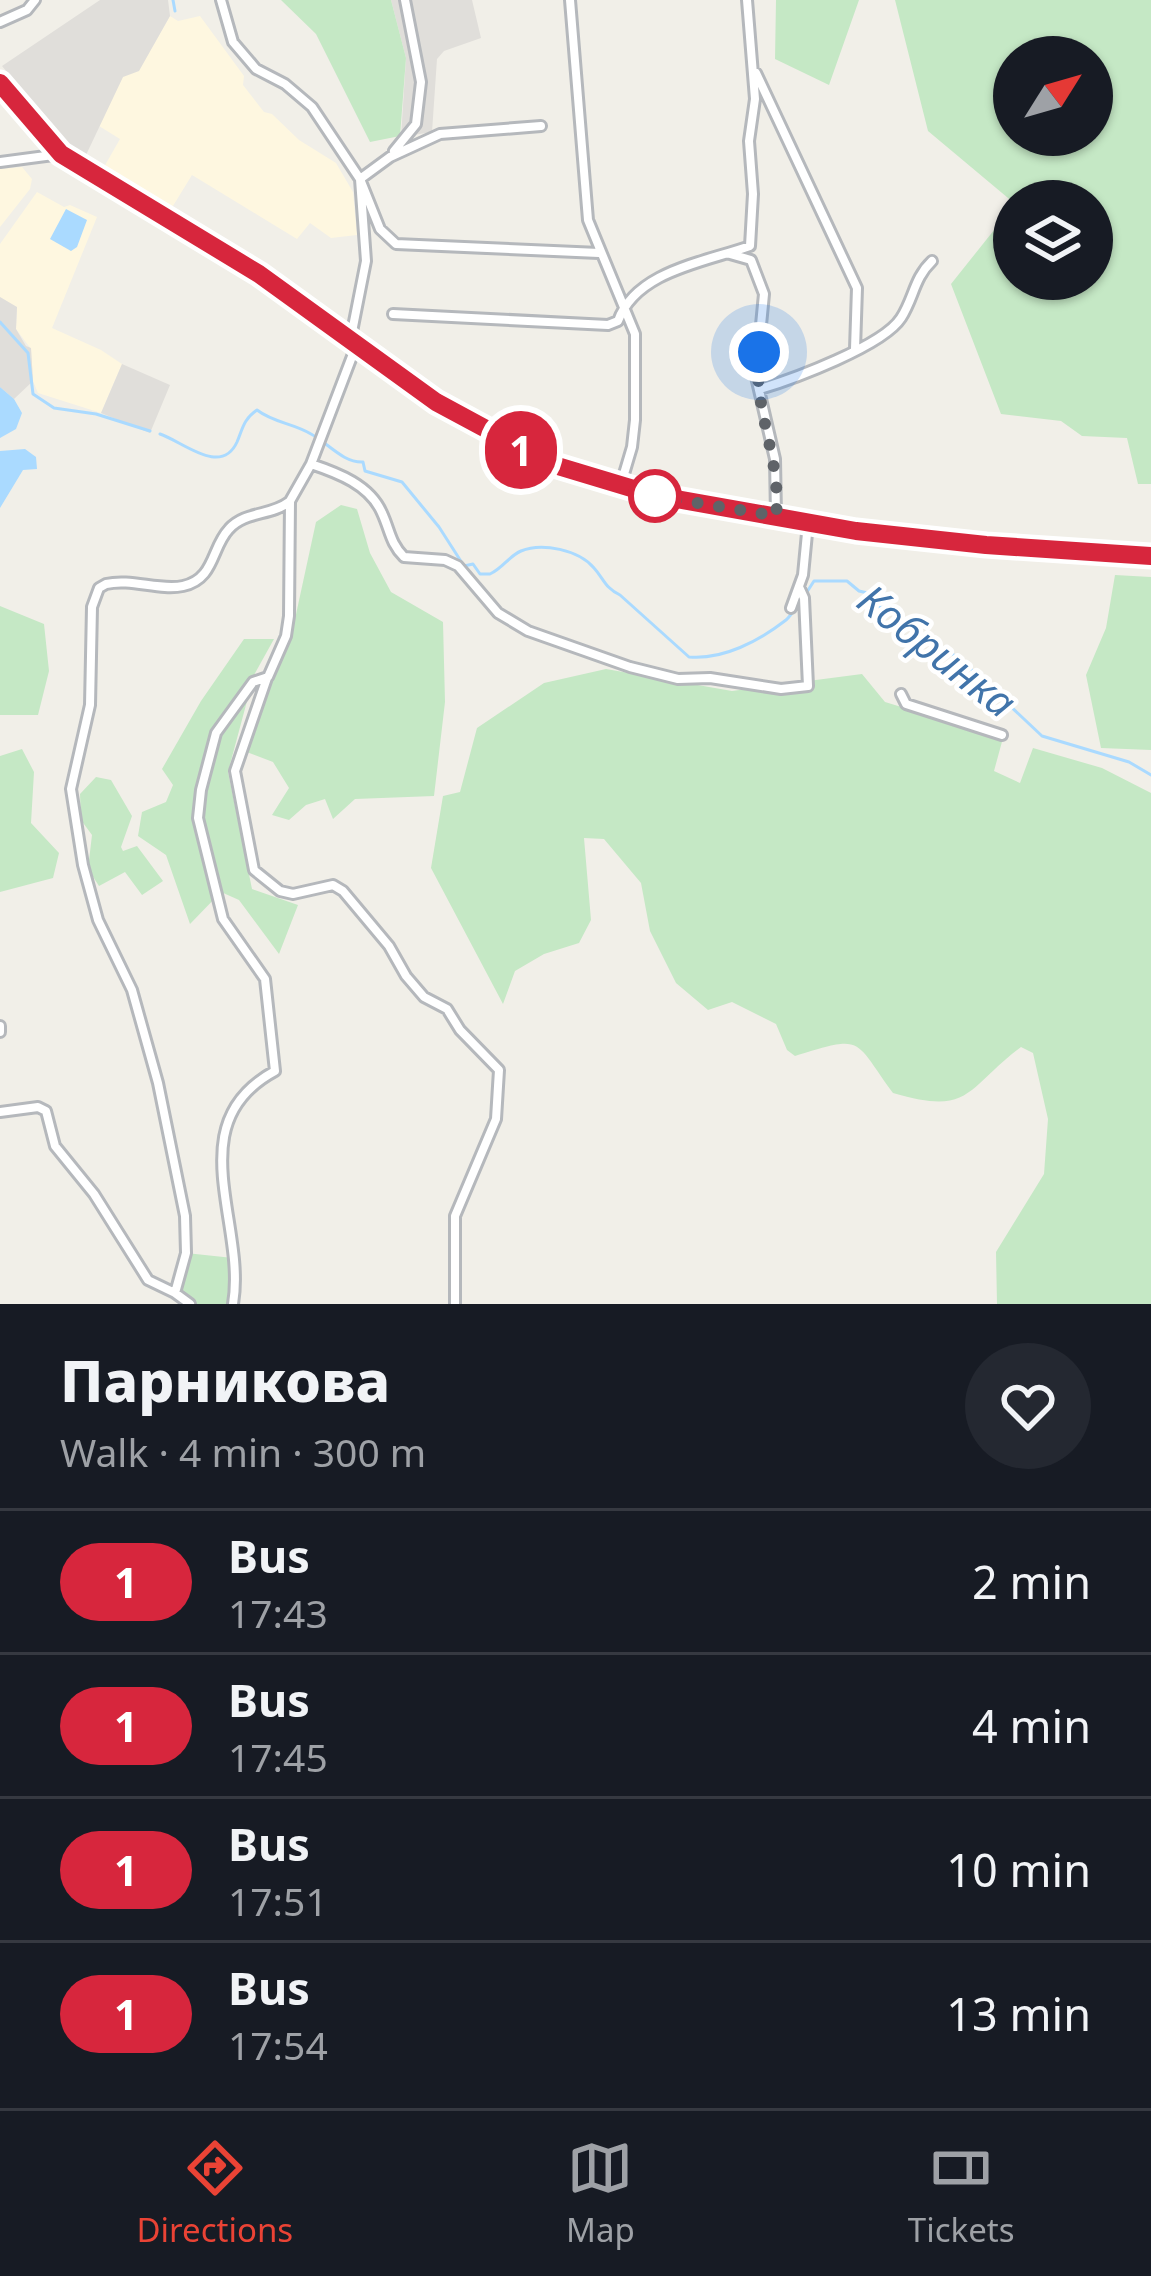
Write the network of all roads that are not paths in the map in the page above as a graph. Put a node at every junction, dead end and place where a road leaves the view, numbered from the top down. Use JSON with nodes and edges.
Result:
{"nodes":[{"id":1,"x":34,"y":0,"type":"edge"},
{"id":2,"x":221,"y":0,"type":"edge"},
{"id":3,"x":405,"y":0,"type":"edge"},
{"id":4,"x":571,"y":0,"type":"edge"},
{"id":5,"x":747,"y":0,"type":"edge"},
{"id":6,"x":0,"y":22,"type":"edge"},
{"id":7,"x":753,"y":66,"type":"junction"},
{"id":8,"x":0,"y":82,"type":"edge"},
{"id":9,"x":541,"y":126,"type":"dead end"},
{"id":10,"x":61,"y":154,"type":"junction"},
{"id":11,"x":390,"y":157,"type":"junction"},
{"id":12,"x":0,"y":162,"type":"edge"},
{"id":13,"x":360,"y":178,"type":"junction"},
{"id":14,"x":598,"y":253,"type":"junction"},
{"id":15,"x":729,"y":253,"type":"junction"},
{"id":16,"x":932,"y":261,"type":"dead end"},
{"id":17,"x":625,"y":302,"type":"junction"},
{"id":18,"x":393,"y":314,"type":"dead end"},
{"id":19,"x":353,"y":344,"type":"junction"},
{"id":20,"x":856,"y":349,"type":"junction"},
{"id":21,"x":760,"y":389,"type":"junction"},
{"id":22,"x":311,"y":464,"type":"junction"},
{"id":23,"x":620,"y":487,"type":"junction"},
{"id":24,"x":290,"y":501,"type":"junction"},
{"id":25,"x":776,"y":516,"type":"junction"},
{"id":26,"x":808,"y":521,"type":"junction"},
{"id":27,"x":1151,"y":556,"type":"edge"},
{"id":28,"x":802,"y":592,"type":"junction"},
{"id":29,"x":791,"y":608,"type":"dead end"},
{"id":30,"x":268,"y":677,"type":"junction"},
{"id":31,"x":901,"y":694,"type":"dead end"},
{"id":32,"x":1002,"y":735,"type":"dead end"},
{"id":33,"x":0,"y":1112,"type":"edge"},
{"id":34,"x":175,"y":1293,"type":"junction"},
{"id":35,"x":190,"y":1304,"type":"edge"},
{"id":36,"x":233,"y":1304,"type":"edge"},
{"id":37,"x":455,"y":1304,"type":"edge"}],
"edges":[{"from":1,"to":6,"type":"street"},
{"from":2,"to":13,"type":"street"},
{"from":3,"to":11,"type":"street"},
{"from":4,"to":14,"type":"street"},
{"from":5,"to":7,"type":"street"},
{"from":7,"to":15,"type":"street"},
{"from":7,"to":20,"type":"street"},
{"from":8,"to":10,"type":"main road"},
{"from":9,"to":11,"type":"street"},
{"from":10,"to":12,"type":"street"},
{"from":10,"to":19,"type":"main road"},
{"from":11,"to":13,"type":"street"},
{"from":13,"to":14,"type":"street"},
{"from":13,"to":19,"type":"street"},
{"from":14,"to":17,"type":"street"},
{"from":15,"to":17,"type":"street"},
{"from":15,"to":21,"type":"street"},
{"from":16,"to":20,"type":"street"},
{"from":17,"to":18,"type":"street"},
{"from":17,"to":23,"type":"street"},
{"from":19,"to":22,"type":"street"},
{"from":19,"to":23,"type":"main road"},
{"from":20,"to":21,"type":"street"},
{"from":21,"to":25,"type":"street"},
{"from":22,"to":24,"type":"street"},
{"from":22,"to":28,"type":"street"},
{"from":23,"to":25,"type":"main road"},
{"from":24,"to":30,"type":"street"},
{"from":24,"to":34,"type":"street"},
{"from":25,"to":26,"type":"main road"},
{"from":26,"to":27,"type":"main road"},
{"from":26,"to":28,"type":"street"},
{"from":28,"to":29,"type":"street"},
{"from":30,"to":36,"type":"street"},
{"from":30,"to":37,"type":"street"},
{"from":31,"to":32,"type":"street"},
{"from":33,"to":34,"type":"street"},
{"from":34,"to":35,"type":"street"}]}
